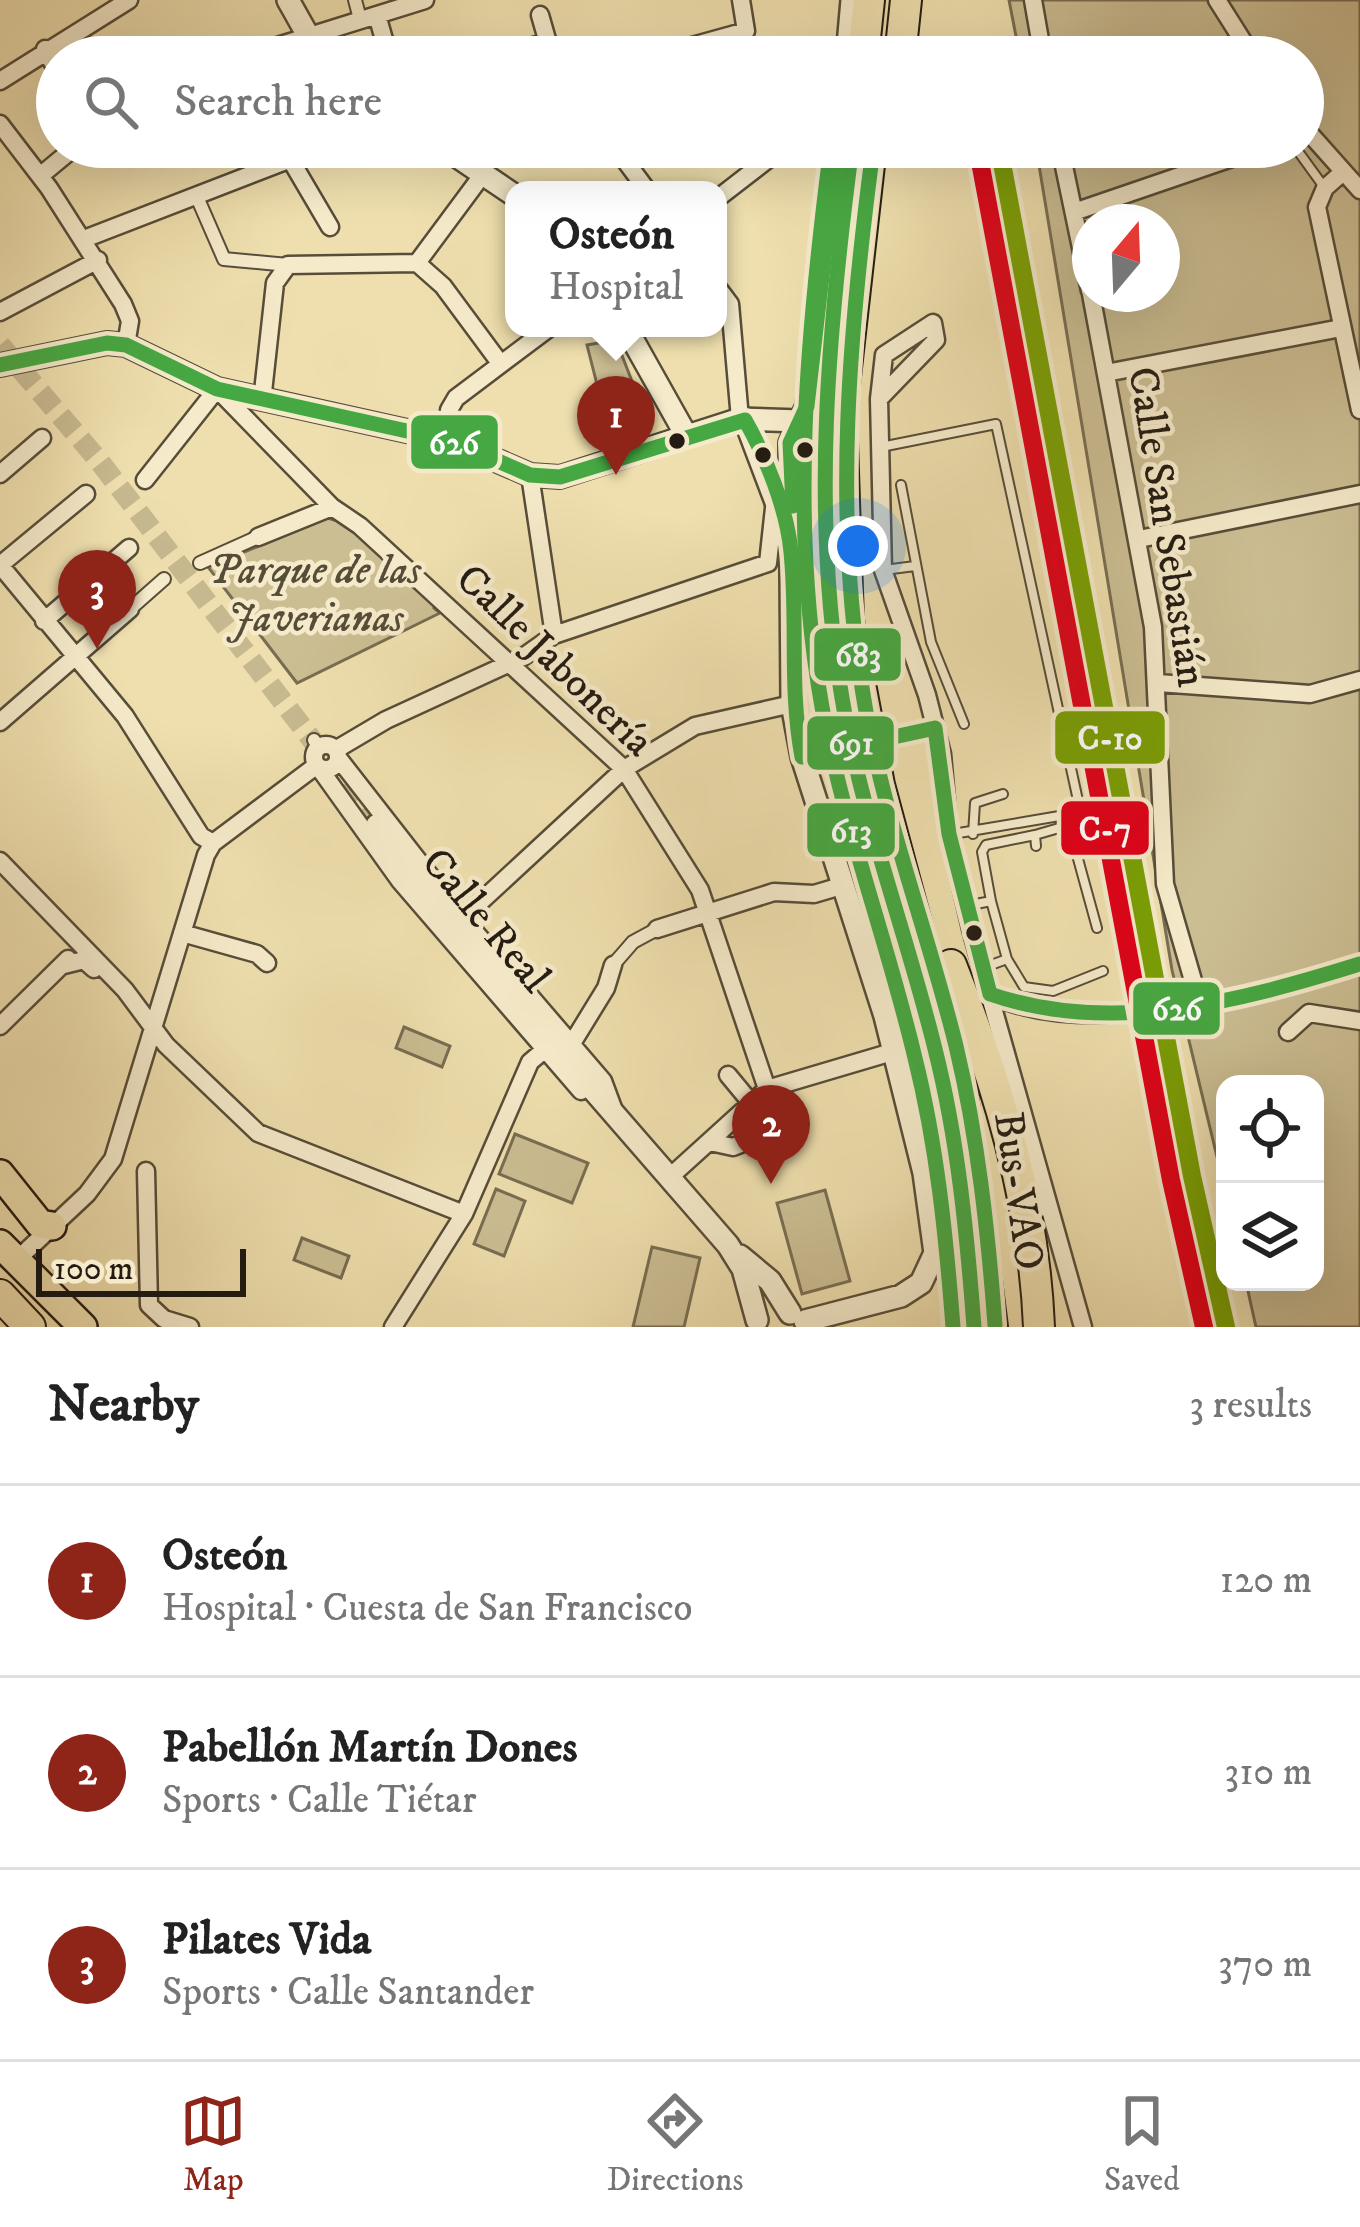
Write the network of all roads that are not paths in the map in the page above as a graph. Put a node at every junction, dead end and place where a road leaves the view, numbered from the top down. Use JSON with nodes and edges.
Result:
{"nodes":[{"id":1,"x":129,"y":0,"type":"edge"},
{"id":2,"x":288,"y":0,"type":"edge"},
{"id":3,"x":355,"y":0,"type":"edge"},
{"id":4,"x":425,"y":0,"type":"edge"},
{"id":5,"x":741,"y":0,"type":"edge"},
{"id":6,"x":852,"y":0,"type":"edge"},
{"id":7,"x":869,"y":0,"type":"edge"},
{"id":8,"x":888,"y":0,"type":"edge"},
{"id":9,"x":906,"y":0,"type":"edge"},
{"id":10,"x":1033,"y":0,"type":"edge"},
{"id":11,"x":1217,"y":0,"type":"edge"},
{"id":12,"x":541,"y":15,"type":"dead end"},
{"id":13,"x":369,"y":17,"type":"junction"},
{"id":14,"x":305,"y":35,"type":"junction"},
{"id":15,"x":67,"y":36,"type":"edge"},
{"id":16,"x":302,"y":36,"type":"edge"},
{"id":17,"x":378,"y":36,"type":"edge"},
{"id":18,"x":546,"y":36,"type":"edge"},
{"id":19,"x":728,"y":36,"type":"edge"},
{"id":20,"x":849,"y":36,"type":"edge"},
{"id":21,"x":865,"y":36,"type":"edge"},
{"id":22,"x":884,"y":36,"type":"edge"},
{"id":23,"x":902,"y":36,"type":"edge"},
{"id":24,"x":1039,"y":36,"type":"edge"},
{"id":25,"x":1240,"y":36,"type":"edge"},
{"id":26,"x":36,"y":55,"type":"edge"},
{"id":27,"x":0,"y":81,"type":"edge"},
{"id":28,"x":0,"y":124,"type":"edge"},
{"id":29,"x":1324,"y":150,"type":"edge"},
{"id":30,"x":50,"y":168,"type":"edge"},
{"id":31,"x":258,"y":168,"type":"edge"},
{"id":32,"x":295,"y":168,"type":"edge"},
{"id":33,"x":474,"y":168,"type":"edge"},
{"id":34,"x":757,"y":168,"type":"edge"},
{"id":35,"x":835,"y":168,"type":"edge"},
{"id":36,"x":850,"y":168,"type":"edge"},
{"id":37,"x":869,"y":168,"type":"edge"},
{"id":38,"x":887,"y":168,"type":"edge"},
{"id":39,"x":1065,"y":168,"type":"edge"},
{"id":40,"x":1203,"y":168,"type":"edge"},
{"id":41,"x":1310,"y":168,"type":"edge"},
{"id":42,"x":1343,"y":172,"type":"junction"},
{"id":43,"x":483,"y":174,"type":"junction"},
{"id":44,"x":40,"y":176,"type":"junction"},
{"id":45,"x":1325,"y":188,"type":"junction"},
{"id":46,"x":1359,"y":188,"type":"edge"},
{"id":47,"x":505,"y":189,"type":"edge"},
{"id":48,"x":727,"y":191,"type":"edge"},
{"id":49,"x":197,"y":197,"type":"junction"},
{"id":50,"x":1072,"y":204,"type":"edge"},
{"id":51,"x":1097,"y":204,"type":"edge"},
{"id":52,"x":330,"y":226,"type":"dead end"},
{"id":53,"x":84,"y":239,"type":"junction"},
{"id":54,"x":98,"y":260,"type":"junction"},
{"id":55,"x":417,"y":262,"type":"junction"},
{"id":56,"x":288,"y":266,"type":"junction"},
{"id":57,"x":727,"y":300,"type":"edge"},
{"id":58,"x":0,"y":312,"type":"edge"},
{"id":59,"x":1094,"y":312,"type":"edge"},
{"id":60,"x":1341,"y":328,"type":"junction"},
{"id":61,"x":536,"y":337,"type":"edge"},
{"id":62,"x":631,"y":337,"type":"edge"},
{"id":63,"x":126,"y":345,"type":"junction"},
{"id":64,"x":500,"y":363,"type":"junction"},
{"id":65,"x":2,"y":365,"type":"edge"},
{"id":66,"x":1106,"y":373,"type":"junction"},
{"id":67,"x":217,"y":389,"type":"junction"},
{"id":68,"x":879,"y":399,"type":"dead end"},
{"id":69,"x":262,"y":401,"type":"junction"},
{"id":70,"x":1360,"y":410,"type":"edge"},
{"id":71,"x":743,"y":419,"type":"junction"},
{"id":72,"x":800,"y":421,"type":"junction"},
{"id":73,"x":686,"y":435,"type":"junction"},
{"id":74,"x":42,"y":438,"type":"dead end"},
{"id":75,"x":452,"y":441,"type":"junction"},
{"id":76,"x":760,"y":447,"type":"junction"},
{"id":77,"x":790,"y":447,"type":"junction"},
{"id":78,"x":880,"y":447,"type":"junction"},
{"id":79,"x":0,"y":474,"type":"edge"},
{"id":80,"x":530,"y":475,"type":"junction"},
{"id":81,"x":142,"y":483,"type":"dead end"},
{"id":82,"x":901,"y":485,"type":"dead end"},
{"id":83,"x":86,"y":494,"type":"dead end"},
{"id":84,"x":1360,"y":494,"type":"edge"},
{"id":85,"x":776,"y":498,"type":"junction"},
{"id":86,"x":332,"y":507,"type":"junction"},
{"id":87,"x":258,"y":537,"type":"joint"},
{"id":88,"x":1139,"y":539,"type":"junction"},
{"id":89,"x":129,"y":548,"type":"dead end"},
{"id":90,"x":791,"y":549,"type":"junction"},
{"id":91,"x":200,"y":563,"type":"dead end"},
{"id":92,"x":0,"y":565,"type":"edge"},
{"id":93,"x":915,"y":566,"type":"junction"},
{"id":94,"x":883,"y":571,"type":"junction"},
{"id":95,"x":164,"y":579,"type":"dead end"},
{"id":96,"x":130,"y":609,"type":"joint"},
{"id":97,"x":44,"y":622,"type":"junction"},
{"id":98,"x":554,"y":635,"type":"junction"},
{"id":99,"x":74,"y":658,"type":"junction"},
{"id":100,"x":508,"y":664,"type":"junction"},
{"id":101,"x":1360,"y":680,"type":"edge"},
{"id":102,"x":1158,"y":683,"type":"junction"},
{"id":103,"x":792,"y":704,"type":"junction"},
{"id":104,"x":0,"y":722,"type":"edge"},
{"id":105,"x":964,"y":724,"type":"dead end"},
{"id":106,"x":928,"y":729,"type":"junction"},
{"id":107,"x":323,"y":753,"type":"junction"},
{"id":108,"x":812,"y":755,"type":"junction"},
{"id":109,"x":624,"y":769,"type":"junction"},
{"id":110,"x":1003,"y":794,"type":"dead end"},
{"id":111,"x":376,"y":825,"type":"tunnel mouth"},
{"id":112,"x":949,"y":834,"type":"junction"},
{"id":113,"x":973,"y":834,"type":"junction"},
{"id":114,"x":208,"y":841,"type":"junction"},
{"id":115,"x":0,"y":861,"type":"edge"},
{"id":116,"x":841,"y":886,"type":"junction"},
{"id":117,"x":991,"y":902,"type":"junction"},
{"id":118,"x":966,"y":906,"type":"junction"},
{"id":119,"x":707,"y":910,"type":"junction"},
{"id":120,"x":463,"y":918,"type":"junction"},
{"id":121,"x":1097,"y":928,"type":"dead end"},
{"id":122,"x":657,"y":929,"type":"joint"},
{"id":123,"x":182,"y":933,"type":"junction"},
{"id":124,"x":74,"y":939,"type":"junction"},
{"id":125,"x":1007,"y":959,"type":"junction"},
{"id":126,"x":267,"y":963,"type":"dead end"},
{"id":127,"x":1360,"y":964,"type":"edge"},
{"id":128,"x":64,"y":965,"type":"junction"},
{"id":129,"x":613,"y":965,"type":"joint"},
{"id":130,"x":967,"y":967,"type":"junction"},
{"id":131,"x":1103,"y":971,"type":"dead end"},
{"id":132,"x":1194,"y":984,"type":"dead end"},
{"id":133,"x":989,"y":994,"type":"junction"},
{"id":134,"x":1360,"y":1021,"type":"edge"},
{"id":135,"x":0,"y":1025,"type":"edge"},
{"id":136,"x":148,"y":1030,"type":"junction"},
{"id":137,"x":1288,"y":1032,"type":"dead end"},
{"id":138,"x":571,"y":1045,"type":"junction"},
{"id":139,"x":543,"y":1051,"type":"junction"},
{"id":140,"x":892,"y":1052,"type":"junction"},
{"id":141,"x":728,"y":1075,"type":"dead end"},
{"id":142,"x":766,"y":1089,"type":"junction"},
{"id":143,"x":752,"y":1104,"type":"junction"},
{"id":144,"x":614,"y":1109,"type":"junction"},
{"id":145,"x":756,"y":1138,"type":"dead end"},
{"id":146,"x":710,"y":1142,"type":"junction"},
{"id":147,"x":146,"y":1172,"type":"dead end"},
{"id":148,"x":0,"y":1174,"type":"edge"},
{"id":149,"x":670,"y":1176,"type":"junction"},
{"id":150,"x":464,"y":1214,"type":"junction"},
{"id":151,"x":46,"y":1225,"type":"junction"},
{"id":152,"x":728,"y":1245,"type":"junction"},
{"id":153,"x":10,"y":1250,"type":"edge"},
{"id":154,"x":0,"y":1296,"type":"edge"},
{"id":155,"x":873,"y":1306,"type":"junction"},
{"id":156,"x":802,"y":1320,"type":"edge"},
{"id":157,"x":753,"y":1323,"type":"edge"},
{"id":158,"x":27,"y":1327,"type":"edge"},
{"id":159,"x":56,"y":1327,"type":"edge"},
{"id":160,"x":83,"y":1327,"type":"edge"},
{"id":161,"x":190,"y":1327,"type":"edge"},
{"id":162,"x":393,"y":1327,"type":"edge"},
{"id":163,"x":848,"y":1327,"type":"edge"},
{"id":164,"x":974,"y":1327,"type":"edge"},
{"id":165,"x":992,"y":1327,"type":"edge"},
{"id":166,"x":1010,"y":1327,"type":"edge"},
{"id":167,"x":1039,"y":1327,"type":"edge"},
{"id":168,"x":1083,"y":1327,"type":"edge"}],
"edges":[{"from":1,"to":15,"type":"street"},
{"from":2,"to":14,"type":"street"},
{"from":3,"to":13,"type":"street"},
{"from":4,"to":13,"type":"street"},
{"from":5,"to":19,"type":"street"},
{"from":6,"to":20,"type":"street"},
{"from":7,"to":21,"type":"highway"},
{"from":8,"to":22,"type":"highway"},
{"from":9,"to":23,"type":"highway"},
{"from":10,"to":24,"type":"street"},
{"from":11,"to":25,"type":"street"},
{"from":12,"to":18,"type":"street"},
{"from":13,"to":14,"type":"street"},
{"from":13,"to":17,"type":"street"},
{"from":14,"to":16,"type":"street"},
{"from":26,"to":27,"type":"street"},
{"from":28,"to":44,"type":"street"},
{"from":29,"to":42,"type":"street"},
{"from":30,"to":44,"type":"street"},
{"from":31,"to":49,"type":"street"},
{"from":32,"to":52,"type":"street"},
{"from":33,"to":43,"type":"street"},
{"from":34,"to":48,"type":"street"},
{"from":35,"to":72,"type":"street"},
{"from":36,"to":164,"type":"highway"},
{"from":37,"to":165,"type":"highway","name":"Bus-VAO"},
{"from":38,"to":130,"type":"highway"},
{"from":39,"to":50,"type":"street","name":"Calle San Sebastián"},
{"from":40,"to":51,"type":"street"},
{"from":41,"to":45,"type":"lane"},
{"from":42,"to":45,"type":"street"},
{"from":42,"to":46,"type":"street"},
{"from":43,"to":47,"type":"street"},
{"from":43,"to":55,"type":"street"},
{"from":44,"to":53,"type":"street"},
{"from":45,"to":60,"type":"street"},
{"from":49,"to":53,"type":"street"},
{"from":49,"to":56,"type":"street"},
{"from":53,"to":54,"type":"street"},
{"from":54,"to":58,"type":"street"},
{"from":54,"to":63,"type":"street"},
{"from":55,"to":56,"type":"street"},
{"from":55,"to":64,"type":"street"},
{"from":56,"to":69,"type":"street"},
{"from":57,"to":71,"type":"street"},
{"from":59,"to":66,"type":"street","name":"Calle San Sebastián"},
{"from":60,"to":66,"type":"street"},
{"from":60,"to":70,"type":"street"},
{"from":61,"to":64,"type":"street"},
{"from":62,"to":73,"type":"street"},
{"from":63,"to":65,"type":"street"},
{"from":63,"to":67,"type":"street"},
{"from":64,"to":75,"type":"street"},
{"from":66,"to":88,"type":"street","name":"Calle San Sebastián"},
{"from":67,"to":69,"type":"street"},
{"from":67,"to":81,"type":"street"},
{"from":67,"to":86,"type":"street","name":"Calle Jabonería"},
{"from":68,"to":78,"type":"street"},
{"from":69,"to":75,"type":"street"},
{"from":71,"to":72,"type":"street"},
{"from":71,"to":73,"type":"street"},
{"from":71,"to":76,"type":"street"},
{"from":72,"to":77,"type":"street"},
{"from":73,"to":80,"type":"street"},
{"from":74,"to":79,"type":"street"},
{"from":75,"to":80,"type":"street"},
{"from":76,"to":77,"type":"street"},
{"from":76,"to":85,"type":"street"},
{"from":77,"to":90,"type":"street"},
{"from":78,"to":94,"type":"street"},
{"from":78,"to":113,"type":"lane"},
{"from":80,"to":98,"type":"street"},
{"from":82,"to":93,"type":"lane"},
{"from":83,"to":92,"type":"street"},
{"from":84,"to":88,"type":"street"},
{"from":85,"to":90,"type":"street"},
{"from":85,"to":98,"type":"street"},
{"from":86,"to":87,"type":"street"},
{"from":86,"to":100,"type":"street","name":"Calle Jabonería"},
{"from":87,"to":91,"type":"street"},
{"from":88,"to":102,"type":"street","name":"Calle San Sebastián"},
{"from":89,"to":97,"type":"street"},
{"from":90,"to":103,"type":"street"},
{"from":92,"to":97,"type":"street"},
{"from":93,"to":94,"type":"lane"},
{"from":93,"to":105,"type":"lane"},
{"from":94,"to":106,"type":"street"},
{"from":95,"to":96,"type":"street"},
{"from":96,"to":99,"type":"street"},
{"from":97,"to":99,"type":"street"},
{"from":98,"to":100,"type":"street"},
{"from":99,"to":104,"type":"street"},
{"from":99,"to":114,"type":"street"},
{"from":100,"to":107,"type":"street"},
{"from":100,"to":109,"type":"street","name":"Calle Jabonería"},
{"from":101,"to":102,"type":"street"},
{"from":102,"to":132,"type":"street","name":"Calle San Sebastián"},
{"from":103,"to":108,"type":"street"},
{"from":103,"to":109,"type":"street"},
{"from":106,"to":108,"type":"street","bridge":true},
{"from":106,"to":112,"type":"street"},
{"from":107,"to":114,"type":"street"},
{"from":107,"to":120,"type":"street","name":"Calle Real"},
{"from":107,"to":139,"type":"street","name":"Calle Real"},
{"from":108,"to":116,"type":"street"},
{"from":109,"to":119,"type":"street","name":"Calle Jabonería"},
{"from":109,"to":120,"type":"street"},
{"from":110,"to":113,"type":"lane"},
{"from":111,"to":144,"type":"street","name":"Calle Real"},
{"from":112,"to":113,"type":"lane"},
{"from":112,"to":118,"type":"street"},
{"from":114,"to":123,"type":"street"},
{"from":114,"to":136,"type":"street"},
{"from":115,"to":124,"type":"street"},
{"from":116,"to":119,"type":"street"},
{"from":116,"to":140,"type":"street"},
{"from":117,"to":118,"type":"lane"},
{"from":117,"to":121,"type":"lane"},
{"from":117,"to":125,"type":"lane"},
{"from":118,"to":130,"type":"street"},
{"from":119,"to":122,"type":"street"},
{"from":119,"to":142,"type":"street","name":"Calle Jabonería"},
{"from":120,"to":138,"type":"street","name":"Calle Real"},
{"from":122,"to":129,"type":"street"},
{"from":123,"to":126,"type":"street"},
{"from":123,"to":136,"type":"street"},
{"from":124,"to":128,"type":"street"},
{"from":124,"to":136,"type":"street"},
{"from":125,"to":130,"type":"lane"},
{"from":125,"to":131,"type":"lane"},
{"from":127,"to":133,"type":"street"},
{"from":128,"to":135,"type":"street"},
{"from":128,"to":136,"type":"street"},
{"from":129,"to":138,"type":"street"},
{"from":130,"to":133,"type":"street"},
{"from":130,"to":166,"type":"highway"},
{"from":130,"to":167,"type":"highway"},
{"from":133,"to":168,"type":"street"},
{"from":134,"to":137,"type":"street"},
{"from":136,"to":150,"type":"street"},
{"from":136,"to":151,"type":"street"},
{"from":138,"to":144,"type":"street","name":"Calle Real"},
{"from":139,"to":144,"type":"street","name":"Calle Real"},
{"from":139,"to":150,"type":"street"},
{"from":140,"to":142,"type":"street"},
{"from":140,"to":155,"type":"street"},
{"from":141,"to":143,"type":"street"},
{"from":142,"to":143,"type":"street"},
{"from":143,"to":146,"type":"street"},
{"from":144,"to":149,"type":"street","name":"Calle Real"},
{"from":145,"to":146,"type":"street"},
{"from":146,"to":149,"type":"street"},
{"from":147,"to":161,"type":"street"},
{"from":148,"to":151,"type":"highway"},
{"from":149,"to":152,"type":"street","name":"Calle Real"},
{"from":150,"to":162,"type":"street"},
{"from":151,"to":153,"type":"street"},
{"from":152,"to":156,"type":"street","name":"Calle Real"},
{"from":152,"to":157,"type":"street","name":"Calle Real"},
{"from":153,"to":159,"type":"highway"},
{"from":153,"to":160,"type":"highway"},
{"from":154,"to":158,"type":"highway"},
{"from":155,"to":156,"type":"street"},
{"from":155,"to":163,"type":"street"},
{"from":156,"to":157,"type":"street"}]}
